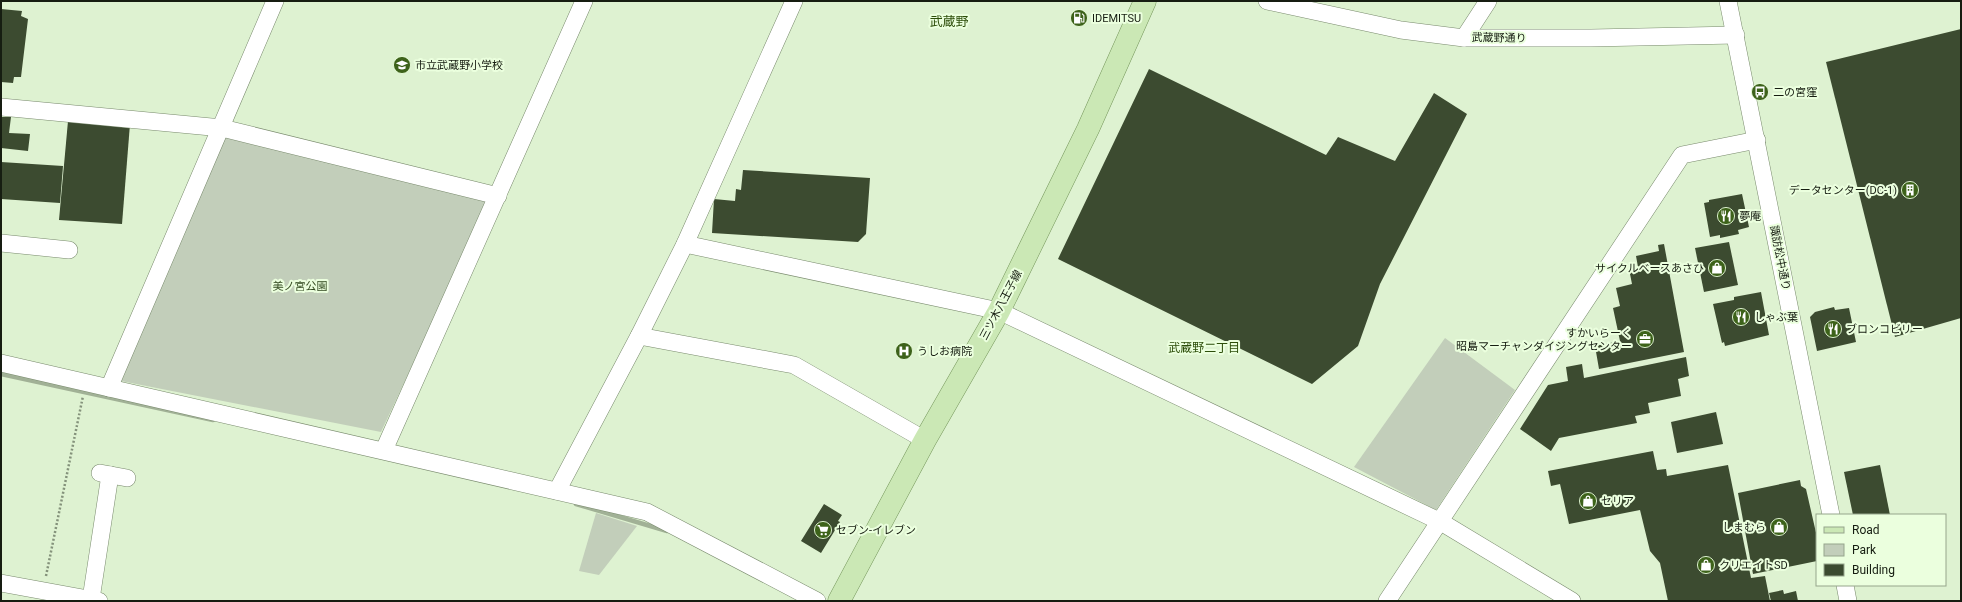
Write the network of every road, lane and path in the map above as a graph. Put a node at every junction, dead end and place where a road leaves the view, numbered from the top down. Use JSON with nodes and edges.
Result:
{"nodes":[{"id":1,"x":275,"y":1,"type":"edge"},
{"id":2,"x":584,"y":1,"type":"edge"},
{"id":3,"x":794,"y":1,"type":"edge"},
{"id":4,"x":1145,"y":1,"type":"edge"},
{"id":5,"x":1267,"y":1,"type":"edge"},
{"id":6,"x":1488,"y":1,"type":"edge"},
{"id":7,"x":1728,"y":1,"type":"edge"},
{"id":8,"x":1736,"y":35,"type":"junction"},
{"id":9,"x":1464,"y":38,"type":"junction"},
{"id":10,"x":1,"y":107,"type":"edge"},
{"id":11,"x":222,"y":128,"type":"junction"},
{"id":12,"x":1757,"y":140,"type":"junction"},
{"id":13,"x":498,"y":196,"type":"junction"},
{"id":14,"x":1,"y":243,"type":"edge"},
{"id":15,"x":685,"y":244,"type":"junction"},
{"id":16,"x":69,"y":250,"type":"dead end"},
{"id":17,"x":999,"y":310,"type":"junction"},
{"id":18,"x":639,"y":336,"type":"junction"},
{"id":19,"x":1,"y":363,"type":"edge"},
{"id":20,"x":109,"y":388,"type":"junction"},
{"id":21,"x":83,"y":396,"type":"dead end"},
{"id":22,"x":925,"y":440,"type":"junction"},
{"id":23,"x":384,"y":450,"type":"junction"},
{"id":24,"x":127,"y":478,"type":"dead end"},
{"id":25,"x":557,"y":491,"type":"junction"},
{"id":26,"x":1831,"y":514,"type":"edge"},
{"id":27,"x":1440,"y":522,"type":"junction"},
{"id":28,"x":1,"y":583,"type":"edge"},
{"id":29,"x":1845,"y":586,"type":"edge"},
{"id":30,"x":43,"y":590,"type":"junction"},
{"id":31,"x":95,"y":600,"type":"edge"},
{"id":32,"x":817,"y":601,"type":"edge"},
{"id":33,"x":839,"y":601,"type":"edge"},
{"id":34,"x":1387,"y":601,"type":"edge"},
{"id":35,"x":1572,"y":601,"type":"edge"},
{"id":36,"x":1848,"y":601,"type":"edge"}],
"edges":[{"from":1,"to":11,"type":"street"},
{"from":2,"to":13,"type":"street"},
{"from":3,"to":15,"type":"street"},
{"from":4,"to":17,"type":"main road","name":"三ツ木八王子線"},
{"from":5,"to":9,"type":"street","name":"武蔵野通り"},
{"from":6,"to":9,"type":"street"},
{"from":7,"to":8,"type":"street","name":"諏訪松中通り"},
{"from":8,"to":9,"type":"street","name":"武蔵野通り"},
{"from":8,"to":12,"type":"street","name":"諏訪松中通り"},
{"from":10,"to":11,"type":"street"},
{"from":11,"to":13,"type":"street"},
{"from":11,"to":20,"type":"street"},
{"from":12,"to":26,"type":"street","name":"諏訪松中通り"},
{"from":12,"to":27,"type":"street"},
{"from":13,"to":23,"type":"street"},
{"from":14,"to":16,"type":"street"},
{"from":15,"to":17,"type":"street"},
{"from":15,"to":18,"type":"street"},
{"from":17,"to":22,"type":"main road","name":"三ツ木八王子線"},
{"from":17,"to":27,"type":"street"},
{"from":18,"to":22,"type":"street"},
{"from":18,"to":25,"type":"street"},
{"from":19,"to":20,"type":"street"},
{"from":20,"to":23,"type":"street"},
{"from":21,"to":30,"type":"path"},
{"from":22,"to":33,"type":"main road","name":"三ツ木八王子線"},
{"from":23,"to":25,"type":"street"},
{"from":24,"to":31,"type":"street"},
{"from":25,"to":32,"type":"street"},
{"from":27,"to":34,"type":"street"},
{"from":27,"to":35,"type":"street"},
{"from":28,"to":30,"type":"street"},
{"from":29,"to":36,"type":"street"},
{"from":30,"to":31,"type":"street"}]}
